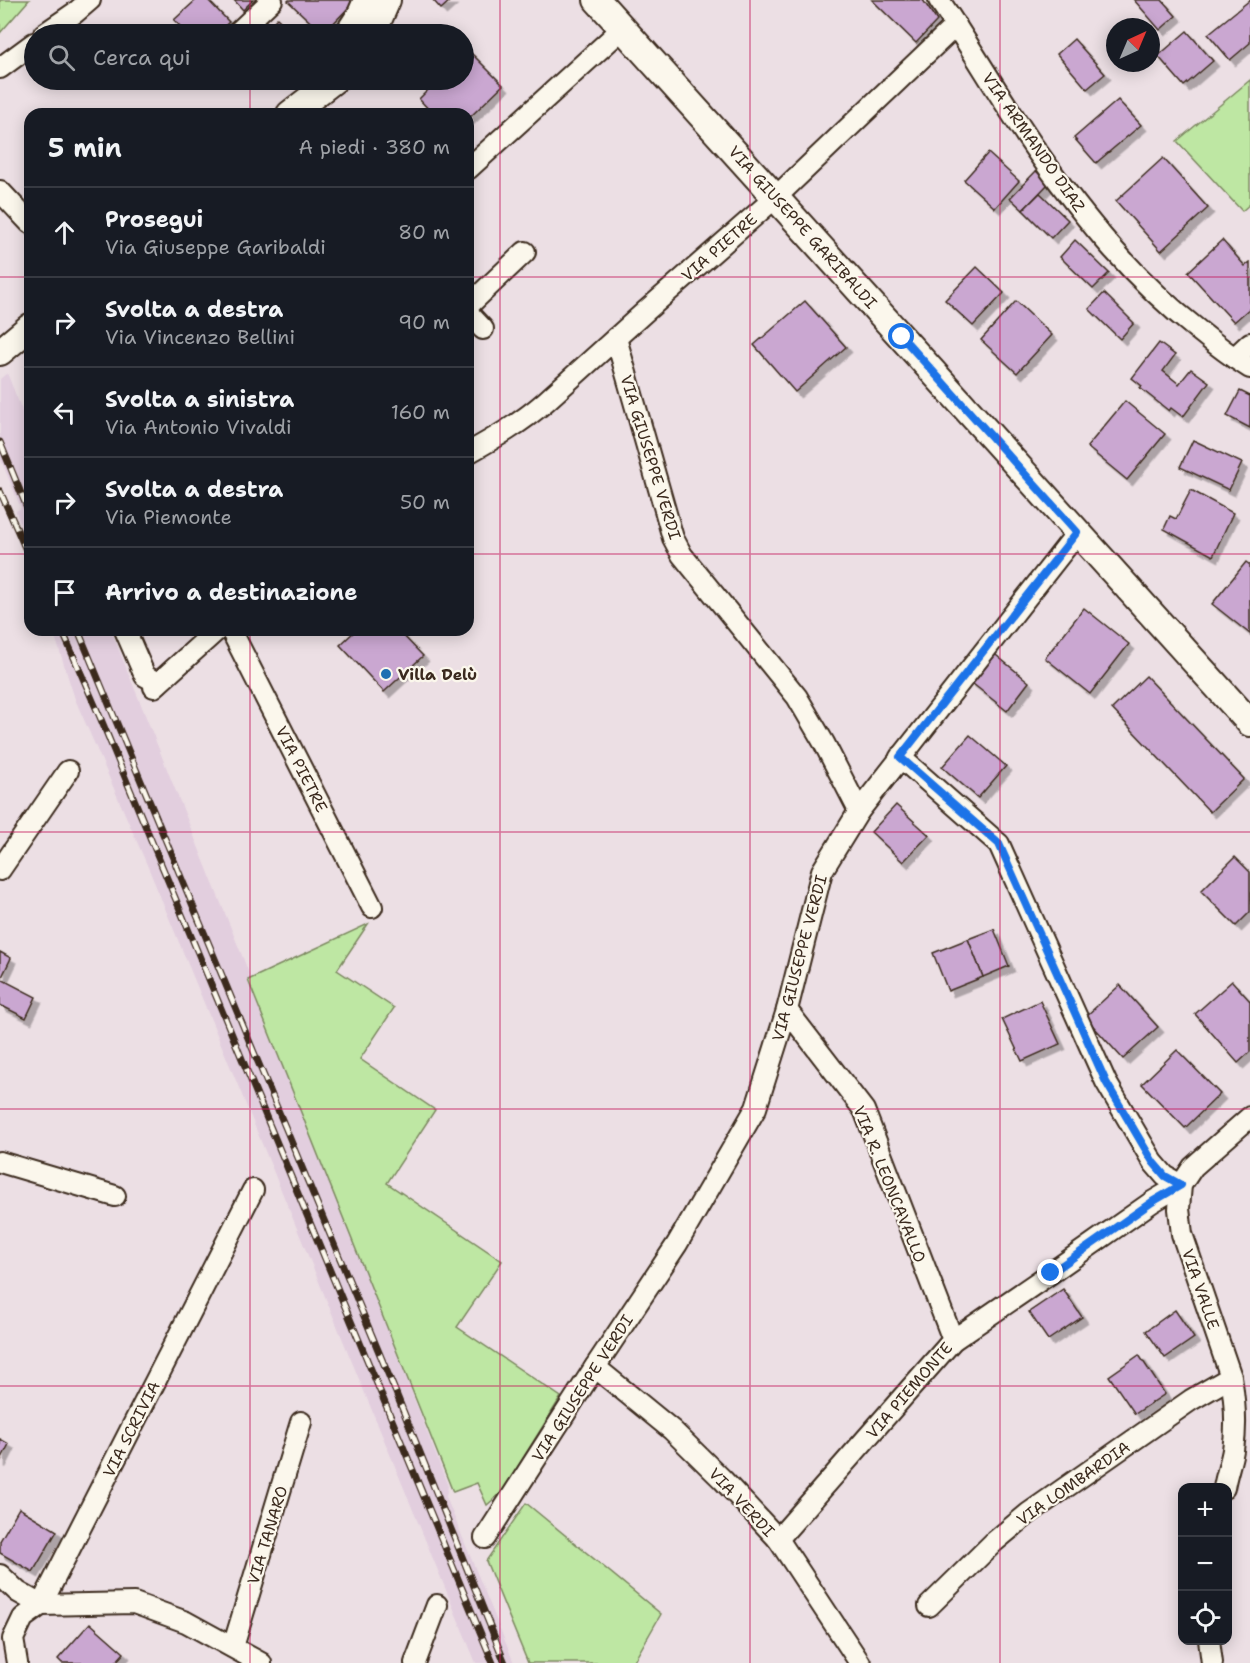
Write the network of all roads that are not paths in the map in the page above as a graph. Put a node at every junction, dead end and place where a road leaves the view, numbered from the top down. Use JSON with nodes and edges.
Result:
{"nodes":[{"id":1,"x":73,"y":0,"type":"edge"},
{"id":2,"x":90,"y":0,"type":"edge"},
{"id":3,"x":272,"y":0,"type":"edge"},
{"id":4,"x":367,"y":0,"type":"edge"},
{"id":5,"x":387,"y":0,"type":"edge"},
{"id":6,"x":597,"y":0,"type":"edge"},
{"id":7,"x":939,"y":0,"type":"edge"},
{"id":8,"x":52,"y":24,"type":"edge"},
{"id":9,"x":59,"y":24,"type":"edge"},
{"id":10,"x":247,"y":24,"type":"edge"},
{"id":11,"x":354,"y":24,"type":"edge"},
{"id":12,"x":376,"y":24,"type":"edge"},
{"id":13,"x":956,"y":25,"type":"junction"},
{"id":14,"x":623,"y":28,"type":"junction"},
{"id":15,"x":24,"y":50,"type":"edge"},
{"id":16,"x":0,"y":68,"type":"edge"},
{"id":17,"x":305,"y":90,"type":"edge"},
{"id":18,"x":320,"y":90,"type":"edge"},
{"id":19,"x":293,"y":108,"type":"edge"},
{"id":20,"x":297,"y":108,"type":"edge"},
{"id":21,"x":474,"y":164,"type":"edge"},
{"id":22,"x":0,"y":191,"type":"edge"},
{"id":23,"x":776,"y":197,"type":"junction"},
{"id":24,"x":24,"y":217,"type":"edge"},
{"id":25,"x":525,"y":252,"type":"dead end"},
{"id":26,"x":474,"y":300,"type":"edge"},
{"id":27,"x":474,"y":318,"type":"edge"},
{"id":28,"x":483,"y":328,"type":"dead end"},
{"id":29,"x":24,"y":332,"type":"edge"},
{"id":30,"x":616,"y":338,"type":"junction"},
{"id":31,"x":1250,"y":343,"type":"edge"},
{"id":32,"x":0,"y":352,"type":"edge"},
{"id":33,"x":1242,"y":363,"type":"edge"},
{"id":34,"x":474,"y":449,"type":"edge"},
{"id":35,"x":1077,"y":532,"type":"junction"},
{"id":36,"x":127,"y":636,"type":"edge"},
{"id":37,"x":210,"y":636,"type":"edge"},
{"id":38,"x":234,"y":636,"type":"edge"},
{"id":39,"x":1250,"y":723,"type":"edge"},
{"id":40,"x":900,"y":757,"type":"junction"},
{"id":41,"x":68,"y":771,"type":"dead end"},
{"id":42,"x":859,"y":811,"type":"junction"},
{"id":43,"x":0,"y":870,"type":"edge"},
{"id":44,"x":372,"y":907,"type":"dead end"},
{"id":45,"x":787,"y":1010,"type":"junction"},
{"id":46,"x":1250,"y":1117,"type":"edge"},
{"id":47,"x":0,"y":1162,"type":"edge"},
{"id":48,"x":1181,"y":1185,"type":"junction"},
{"id":49,"x":253,"y":1190,"type":"dead end"},
{"id":50,"x":115,"y":1196,"type":"dead end"},
{"id":51,"x":953,"y":1340,"type":"junction"},
{"id":52,"x":595,"y":1367,"type":"junction"},
{"id":53,"x":1231,"y":1377,"type":"junction"},
{"id":54,"x":301,"y":1422,"type":"dead end"},
{"id":55,"x":1225,"y":1483,"type":"edge"},
{"id":56,"x":485,"y":1538,"type":"dead end"},
{"id":57,"x":778,"y":1539,"type":"junction"},
{"id":58,"x":0,"y":1575,"type":"edge"},
{"id":59,"x":41,"y":1605,"type":"junction"},
{"id":60,"x":437,"y":1605,"type":"dead end"},
{"id":61,"x":929,"y":1606,"type":"dead end"},
{"id":62,"x":1210,"y":1645,"type":"edge"},
{"id":63,"x":233,"y":1647,"type":"junction"},
{"id":64,"x":17,"y":1663,"type":"edge"},
{"id":65,"x":261,"y":1663,"type":"edge"},
{"id":66,"x":415,"y":1663,"type":"edge"},
{"id":67,"x":860,"y":1663,"type":"edge"},
{"id":68,"x":1212,"y":1663,"type":"edge"}],
"edges":[{"from":1,"to":8,"type":"street"},
{"from":2,"to":9,"type":"street"},
{"from":3,"to":10,"type":"street"},
{"from":4,"to":11,"type":"street"},
{"from":5,"to":12,"type":"street"},
{"from":6,"to":14,"type":"street","name":"VIA GIUSEPPE GARIBALDI"},
{"from":7,"to":13,"type":"street","name":"VIA ARMANDO DIAZ"},
{"from":13,"to":23,"type":"street","name":"VIA PIETRE"},
{"from":13,"to":33,"type":"street","name":"VIA ARMANDO DIAZ"},
{"from":14,"to":21,"type":"street"},
{"from":14,"to":23,"type":"street","name":"VIA GIUSEPPE GARIBALDI"},
{"from":15,"to":16,"type":"street"},
{"from":17,"to":19,"type":"street"},
{"from":18,"to":20,"type":"street"},
{"from":22,"to":24,"type":"street"},
{"from":23,"to":30,"type":"street","name":"VIA PIETRE"},
{"from":23,"to":35,"type":"street","name":"VIA GIUSEPPE GARIBALDI"},
{"from":25,"to":26,"type":"street"},
{"from":27,"to":28,"type":"street"},
{"from":29,"to":32,"type":"street"},
{"from":30,"to":34,"type":"street","name":"VIA PIETRE"},
{"from":30,"to":42,"type":"street","name":"VIA GIUSEPPE VERDI"},
{"from":31,"to":33,"type":"street"},
{"from":35,"to":39,"type":"street","name":"VIA GIUSEPPE GARIBALDI"},
{"from":35,"to":40,"type":"street"},
{"from":36,"to":37,"type":"street"},
{"from":38,"to":44,"type":"street","name":"VIA PIETRE"},
{"from":40,"to":42,"type":"street"},
{"from":40,"to":48,"type":"street"},
{"from":41,"to":43,"type":"street"},
{"from":42,"to":45,"type":"street","name":"VIA GIUSEPPE VERDI"},
{"from":45,"to":51,"type":"street","name":"VIA R. LEONCAVALLO"},
{"from":45,"to":52,"type":"street","name":"VIA GIUSEPPE VERDI"},
{"from":46,"to":48,"type":"street"},
{"from":47,"to":50,"type":"street"},
{"from":48,"to":51,"type":"street","name":"VIA PIEMONTE"},
{"from":48,"to":53,"type":"street","name":"VIA VALLE"},
{"from":49,"to":59,"type":"street","name":"VIA SCRIVIA"},
{"from":51,"to":57,"type":"street","name":"VIA PIEMONTE"},
{"from":52,"to":56,"type":"street","name":"VIA GIUSEPPE VERDI"},
{"from":52,"to":57,"type":"street","name":"VIA VERDI"},
{"from":53,"to":55,"type":"street","name":"VIA VALLE"},
{"from":53,"to":61,"type":"street","name":"VIA LOMBARDIA"},
{"from":54,"to":63,"type":"street","name":"VIA TANARO"},
{"from":57,"to":67,"type":"street","name":"VIA VERDI"},
{"from":58,"to":59,"type":"street"},
{"from":59,"to":63,"type":"street"},
{"from":59,"to":64,"type":"street","name":"VIA SCRIVIA"},
{"from":60,"to":66,"type":"street"},
{"from":62,"to":68,"type":"street"},
{"from":63,"to":65,"type":"street"}]}
